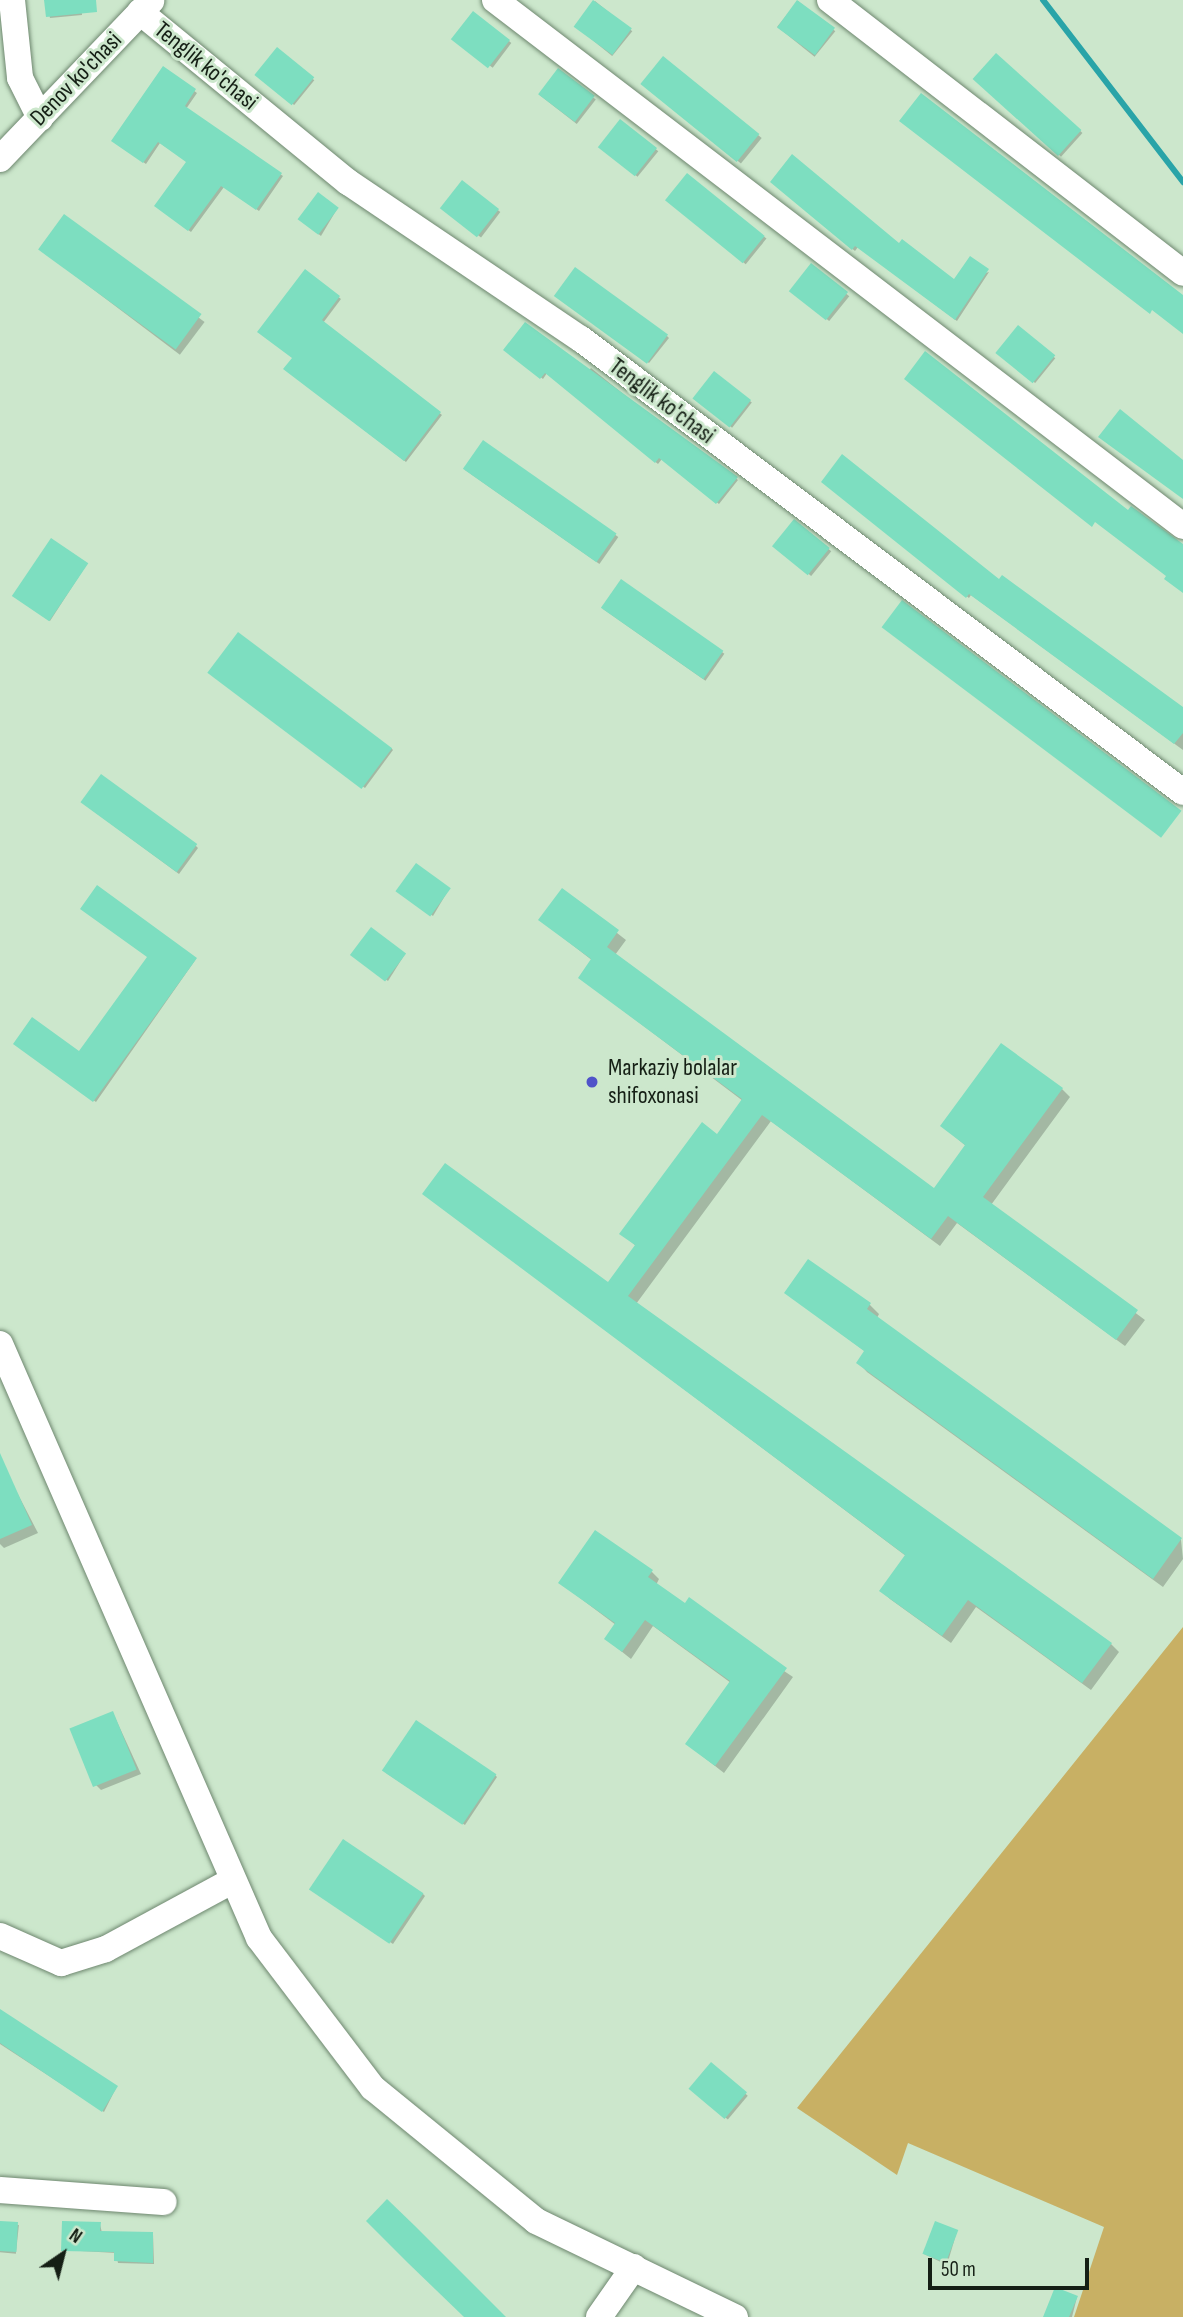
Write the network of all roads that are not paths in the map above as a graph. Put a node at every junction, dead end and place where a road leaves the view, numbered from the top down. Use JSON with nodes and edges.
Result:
{"nodes":[{"id":1,"x":12,"y":0,"type":"edge"},
{"id":2,"x":495,"y":0,"type":"edge"},
{"id":3,"x":830,"y":0,"type":"edge"},
{"id":4,"x":146,"y":6,"type":"edge"},
{"id":5,"x":40,"y":118,"type":"junction"},
{"id":6,"x":0,"y":159,"type":"edge"},
{"id":7,"x":1183,"y":273,"type":"edge"},
{"id":8,"x":1183,"y":526,"type":"edge"},
{"id":9,"x":1183,"y":792,"type":"edge"},
{"id":10,"x":0,"y":1343,"type":"edge"},
{"id":11,"x":232,"y":1881,"type":"junction"},
{"id":12,"x":0,"y":1936,"type":"edge"},
{"id":13,"x":0,"y":2190,"type":"edge"},
{"id":14,"x":164,"y":2202,"type":"dead end"},
{"id":15,"x":634,"y":2267,"type":"junction"},
{"id":16,"x":599,"y":2317,"type":"edge"},
{"id":17,"x":735,"y":2317,"type":"edge"}],
"edges":[{"from":1,"to":5,"type":"street"},
{"from":2,"to":8,"type":"street"},
{"from":3,"to":7,"type":"street"},
{"from":4,"to":5,"type":"street","name":"Denov ko'chasi"},
{"from":4,"to":9,"type":"street","name":"Tenglik ko'chasi"},
{"from":5,"to":6,"type":"street","name":"Denov ko'chasi"},
{"from":10,"to":11,"type":"street"},
{"from":11,"to":12,"type":"street"},
{"from":11,"to":15,"type":"street"},
{"from":13,"to":14,"type":"street"},
{"from":15,"to":16,"type":"street"},
{"from":15,"to":17,"type":"street"}]}
